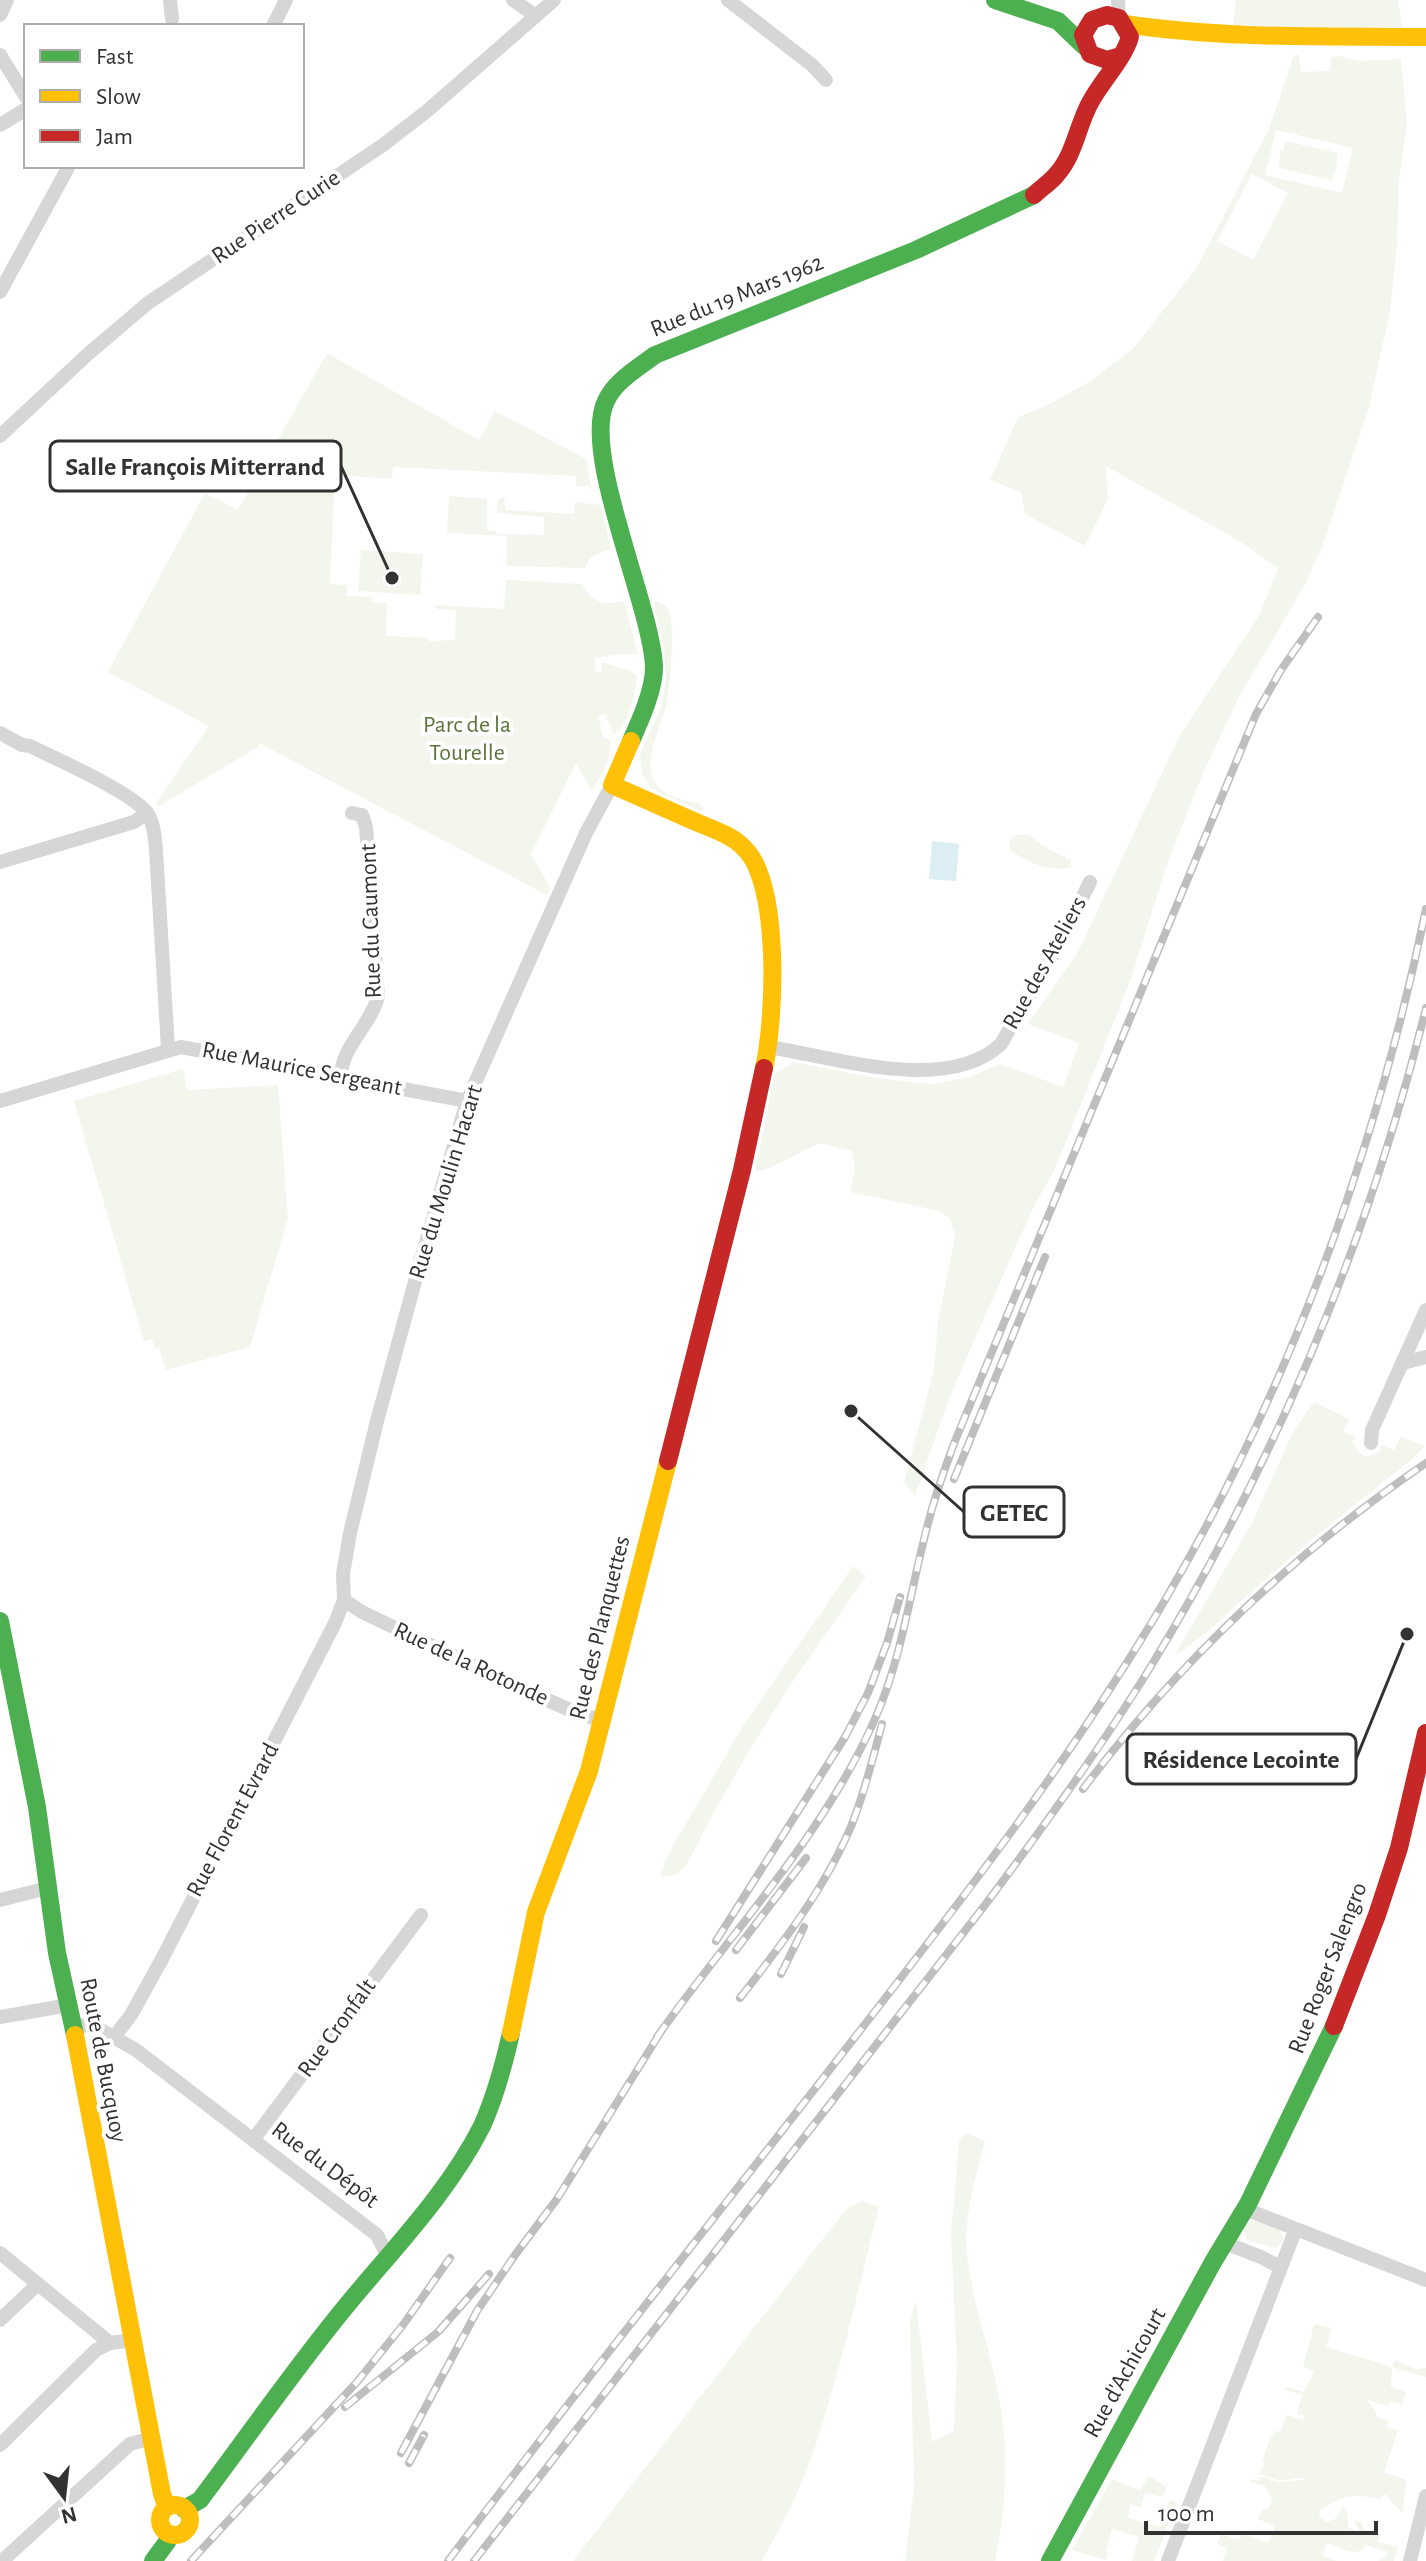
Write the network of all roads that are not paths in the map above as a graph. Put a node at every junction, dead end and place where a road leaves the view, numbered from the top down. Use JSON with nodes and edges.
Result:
{"nodes":[{"id":1,"x":7,"y":0,"type":"edge"},
{"id":2,"x":170,"y":0,"type":"edge"},
{"id":3,"x":286,"y":0,"type":"edge"},
{"id":4,"x":513,"y":0,"type":"edge"},
{"id":5,"x":554,"y":0,"type":"edge"},
{"id":6,"x":728,"y":0,"type":"edge"},
{"id":7,"x":995,"y":0,"type":"edge"},
{"id":8,"x":1112,"y":12,"type":"edge"},
{"id":9,"x":0,"y":15,"type":"edge"},
{"id":10,"x":536,"y":16,"type":"junction"},
{"id":11,"x":172,"y":19,"type":"dead end"},
{"id":12,"x":1058,"y":21,"type":"junction"},
{"id":13,"x":274,"y":24,"type":"edge"},
{"id":14,"x":1173,"y":31,"type":"junction"},
{"id":15,"x":1426,"y":37,"type":"edge"},
{"id":16,"x":1088,"y":51,"type":"junction"},
{"id":17,"x":1123,"y":53,"type":"junction"},
{"id":18,"x":0,"y":55,"type":"edge"},
{"id":19,"x":826,"y":80,"type":"dead end"},
{"id":20,"x":24,"y":94,"type":"edge"},
{"id":21,"x":1089,"y":104,"type":"junction"},
{"id":22,"x":24,"y":110,"type":"edge"},
{"id":23,"x":0,"y":125,"type":"edge"},
{"id":24,"x":68,"y":168,"type":"edge"},
{"id":25,"x":0,"y":292,"type":"edge"},
{"id":26,"x":0,"y":436,"type":"edge"},
{"id":27,"x":0,"y":733,"type":"edge"},
{"id":28,"x":612,"y":785,"type":"junction"},
{"id":29,"x":147,"y":813,"type":"junction"},
{"id":30,"x":352,"y":813,"type":"dead end"},
{"id":31,"x":0,"y":862,"type":"edge"},
{"id":32,"x":1090,"y":882,"type":"dead end"},
{"id":33,"x":769,"y":1047,"type":"junction"},
{"id":34,"x":168,"y":1049,"type":"junction"},
{"id":35,"x":341,"y":1076,"type":"junction"},
{"id":36,"x":0,"y":1101,"type":"edge"},
{"id":37,"x":467,"y":1101,"type":"junction"},
{"id":38,"x":1426,"y":1310,"type":"edge"},
{"id":39,"x":1426,"y":1357,"type":"edge"},
{"id":40,"x":1403,"y":1363,"type":"junction"},
{"id":41,"x":1371,"y":1443,"type":"dead end"},
{"id":42,"x":344,"y":1600,"type":"junction"},
{"id":43,"x":0,"y":1621,"type":"edge"},
{"id":44,"x":600,"y":1720,"type":"junction"},
{"id":45,"x":1426,"y":1733,"type":"edge"},
{"id":46,"x":48,"y":1888,"type":"junction"},
{"id":47,"x":0,"y":1900,"type":"edge"},
{"id":48,"x":421,"y":1915,"type":"dead end"},
{"id":49,"x":69,"y":2005,"type":"junction"},
{"id":50,"x":0,"y":2017,"type":"edge"},
{"id":51,"x":74,"y":2025,"type":"junction"},
{"id":52,"x":114,"y":2037,"type":"junction"},
{"id":53,"x":253,"y":2140,"type":"junction"},
{"id":54,"x":1245,"y":2209,"type":"junction"},
{"id":55,"x":1295,"y":2231,"type":"junction"},
{"id":56,"x":1225,"y":2243,"type":"junction"},
{"id":57,"x":0,"y":2253,"type":"edge"},
{"id":58,"x":388,"y":2257,"type":"junction"},
{"id":59,"x":1280,"y":2267,"type":"junction"},
{"id":60,"x":1426,"y":2280,"type":"edge"},
{"id":61,"x":38,"y":2284,"type":"junction"},
{"id":62,"x":0,"y":2320,"type":"edge"},
{"id":63,"x":133,"y":2340,"type":"junction"},
{"id":64,"x":110,"y":2343,"type":"junction"},
{"id":65,"x":152,"y":2438,"type":"junction"},
{"id":66,"x":0,"y":2445,"type":"edge"},
{"id":67,"x":1426,"y":2496,"type":"edge"},
{"id":68,"x":176,"y":2508,"type":"junction"},
{"id":69,"x":2,"y":2561,"type":"edge"},
{"id":70,"x":153,"y":2561,"type":"edge"},
{"id":71,"x":1050,"y":2561,"type":"edge"},
{"id":72,"x":1168,"y":2561,"type":"edge"},
{"id":73,"x":1410,"y":2561,"type":"edge"}],
"edges":[{"from":1,"to":9,"type":"street"},
{"from":2,"to":11,"type":"street"},
{"from":3,"to":13,"type":"street"},
{"from":4,"to":10,"type":"street"},
{"from":5,"to":10,"type":"street","name":"Rue Pierre Curie"},
{"from":6,"to":19,"type":"street"},
{"from":7,"to":12,"type":"street"},
{"from":8,"to":12,"type":"street"},
{"from":8,"to":14,"type":"street"},
{"from":8,"to":16,"type":"street"},
{"from":8,"to":17,"type":"street"},
{"from":10,"to":26,"type":"street","name":"Rue Pierre Curie"},
{"from":12,"to":16,"type":"street"},
{"from":14,"to":15,"type":"street"},
{"from":14,"to":17,"type":"street"},
{"from":16,"to":17,"type":"street"},
{"from":16,"to":21,"type":"street","name":"Rue du 19 Mars 1962"},
{"from":17,"to":21,"type":"street","name":"Rue du 19 Mars 1962"},
{"from":18,"to":20,"type":"street"},
{"from":21,"to":28,"type":"street","name":"Rue du 19 Mars 1962"},
{"from":22,"to":23,"type":"street"},
{"from":24,"to":25,"type":"street"},
{"from":27,"to":29,"type":"street"},
{"from":28,"to":33,"type":"street","name":"Rue des Planquettes"},
{"from":28,"to":37,"type":"street","name":"Rue du Moulin Hacart"},
{"from":29,"to":31,"type":"street"},
{"from":29,"to":34,"type":"street"},
{"from":30,"to":35,"type":"street","name":"Rue du Caumont"},
{"from":32,"to":33,"type":"street","name":"Rue des Ateliers"},
{"from":33,"to":44,"type":"street","name":"Rue des Planquettes"},
{"from":34,"to":35,"type":"street","name":"Rue Maurice Sergeant"},
{"from":34,"to":36,"type":"street","name":"Rue Maurice Sergeant"},
{"from":35,"to":37,"type":"street","name":"Rue Maurice Sergeant"},
{"from":37,"to":42,"type":"street","name":"Rue du Moulin Hacart"},
{"from":38,"to":40,"type":"street"},
{"from":39,"to":40,"type":"street"},
{"from":40,"to":41,"type":"street"},
{"from":42,"to":44,"type":"street","name":"Rue de la Rotonde"},
{"from":42,"to":52,"type":"street","name":"Rue Florent Evrard"},
{"from":43,"to":46,"type":"street","name":"Route de Bucquoy"},
{"from":44,"to":58,"type":"street","name":"Rue des Planquettes"},
{"from":45,"to":54,"type":"street","name":"Rue Roger Salengro"},
{"from":46,"to":47,"type":"street"},
{"from":46,"to":49,"type":"street","name":"Route de Bucquoy"},
{"from":48,"to":53,"type":"street","name":"Rue Cronfalt"},
{"from":49,"to":50,"type":"street"},
{"from":49,"to":51,"type":"street","name":"Route de Bucquoy"},
{"from":51,"to":52,"type":"street","name":"Rue du Dépôt"},
{"from":51,"to":63,"type":"street","name":"Route de Bucquoy"},
{"from":52,"to":53,"type":"street","name":"Rue du Dépôt"},
{"from":53,"to":58,"type":"street","name":"Rue du Dépôt"},
{"from":54,"to":55,"type":"street"},
{"from":54,"to":56,"type":"street","name":"Rue d'Achicourt"},
{"from":55,"to":59,"type":"street"},
{"from":55,"to":60,"type":"street"},
{"from":56,"to":59,"type":"street"},
{"from":56,"to":71,"type":"street","name":"Rue d'Achicourt"},
{"from":57,"to":61,"type":"street"},
{"from":58,"to":68,"type":"street"},
{"from":59,"to":72,"type":"street"},
{"from":61,"to":62,"type":"street"},
{"from":61,"to":64,"type":"street"},
{"from":63,"to":64,"type":"street"},
{"from":63,"to":65,"type":"street","name":"Route de Bucquoy"},
{"from":64,"to":66,"type":"street"},
{"from":65,"to":68,"type":"street","name":"Route de Bucquoy"},
{"from":65,"to":69,"type":"street"},
{"from":67,"to":73,"type":"street"},
{"from":68,"to":70,"type":"street"}]}
